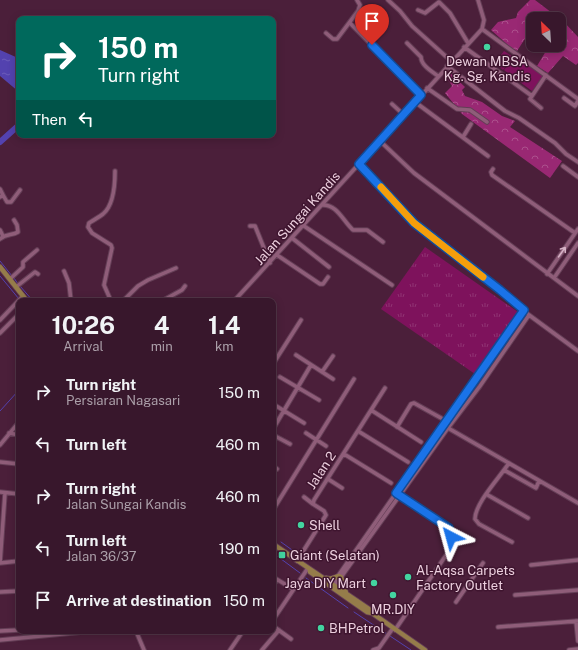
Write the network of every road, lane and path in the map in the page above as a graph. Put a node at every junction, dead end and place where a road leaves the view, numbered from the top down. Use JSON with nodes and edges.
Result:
{"nodes":[{"id":1,"x":357,"y":0,"type":"edge"},
{"id":2,"x":388,"y":0,"type":"edge"},
{"id":3,"x":478,"y":0,"type":"edge"},
{"id":4,"x":418,"y":10,"type":"dead end"},
{"id":5,"x":350,"y":23,"type":"junction"},
{"id":6,"x":482,"y":28,"type":"junction"},
{"id":7,"x":326,"y":33,"type":"dead end"},
{"id":8,"x":407,"y":43,"type":"dead end"},
{"id":9,"x":468,"y":43,"type":"junction"},
{"id":10,"x":464,"y":47,"type":"junction"},
{"id":11,"x":451,"y":61,"type":"junction"},
{"id":12,"x":447,"y":66,"type":"junction"},
{"id":13,"x":546,"y":75,"type":"junction"},
{"id":14,"x":438,"y":76,"type":"junction"},
{"id":15,"x":427,"y":88,"type":"junction"},
{"id":16,"x":421,"y":95,"type":"junction"},
{"id":17,"x":532,"y":96,"type":"junction"},
{"id":18,"x":564,"y":98,"type":"dead end"},
{"id":19,"x":578,"y":100,"type":"edge"},
{"id":20,"x":415,"y":102,"type":"junction"},
{"id":21,"x":392,"y":104,"type":"dead end"},
{"id":22,"x":542,"y":108,"type":"dead end"},
{"id":23,"x":404,"y":115,"type":"junction"},
{"id":24,"x":487,"y":122,"type":"dead end"},
{"id":25,"x":471,"y":124,"type":"dead end"},
{"id":26,"x":462,"y":137,"type":"junction"},
{"id":27,"x":380,"y":141,"type":"junction"},
{"id":28,"x":488,"y":156,"type":"dead end"},
{"id":29,"x":578,"y":162,"type":"edge"},
{"id":30,"x":359,"y":164,"type":"junction"},
{"id":31,"x":563,"y":166,"type":"dead end"},
{"id":32,"x":493,"y":169,"type":"dead end"},
{"id":33,"x":115,"y":172,"type":"dead end"},
{"id":34,"x":578,"y":177,"type":"edge"},
{"id":35,"x":0,"y":189,"type":"edge"},
{"id":36,"x":20,"y":190,"type":"dead end"},
{"id":37,"x":1,"y":196,"type":"edge"},
{"id":38,"x":322,"y":205,"type":"junction"},
{"id":39,"x":14,"y":220,"type":"dead end"},
{"id":40,"x":250,"y":226,"type":"dead end"},
{"id":41,"x":304,"y":226,"type":"junction"},
{"id":42,"x":578,"y":229,"type":"edge"},
{"id":43,"x":0,"y":230,"type":"edge"},
{"id":44,"x":575,"y":233,"type":"junction"},
{"id":45,"x":2,"y":238,"type":"edge"},
{"id":46,"x":292,"y":238,"type":"junction"},
{"id":47,"x":383,"y":242,"type":"dead end"},
{"id":48,"x":578,"y":243,"type":"edge"},
{"id":49,"x":37,"y":250,"type":"dead end"},
{"id":50,"x":277,"y":255,"type":"junction"},
{"id":51,"x":270,"y":263,"type":"junction"},
{"id":52,"x":554,"y":264,"type":"junction"},
{"id":53,"x":0,"y":267,"type":"edge"},
{"id":54,"x":329,"y":267,"type":"dead end"},
{"id":55,"x":176,"y":268,"type":"dead end"},
{"id":56,"x":560,"y":269,"type":"junction"},
{"id":57,"x":64,"y":271,"type":"dead end"},
{"id":58,"x":38,"y":274,"type":"dead end"},
{"id":59,"x":547,"y":274,"type":"junction"},
{"id":60,"x":328,"y":276,"type":"dead end"},
{"id":61,"x":12,"y":278,"type":"junction"},
{"id":62,"x":554,"y":278,"type":"junction"},
{"id":63,"x":392,"y":285,"type":"dead end"},
{"id":64,"x":18,"y":286,"type":"junction"},
{"id":65,"x":184,"y":286,"type":"dead end"},
{"id":66,"x":578,"y":296,"type":"edge"},
{"id":67,"x":20,"y":298,"type":"edge"},
{"id":68,"x":71,"y":298,"type":"edge"},
{"id":69,"x":110,"y":298,"type":"edge"},
{"id":70,"x":127,"y":298,"type":"edge"},
{"id":71,"x":167,"y":298,"type":"edge"},
{"id":72,"x":237,"y":298,"type":"edge"},
{"id":73,"x":16,"y":303,"type":"edge"},
{"id":74,"x":524,"y":310,"type":"junction"},
{"id":75,"x":529,"y":314,"type":"junction"},
{"id":76,"x":16,"y":317,"type":"edge"},
{"id":77,"x":518,"y":318,"type":"junction"},
{"id":78,"x":0,"y":320,"type":"edge"},
{"id":79,"x":301,"y":320,"type":"dead end"},
{"id":80,"x":524,"y":322,"type":"junction"},
{"id":81,"x":0,"y":333,"type":"edge"},
{"id":82,"x":578,"y":351,"type":"edge"},
{"id":83,"x":296,"y":355,"type":"dead end"},
{"id":84,"x":333,"y":356,"type":"dead end"},
{"id":85,"x":276,"y":359,"type":"edge"},
{"id":86,"x":311,"y":365,"type":"junction"},
{"id":87,"x":322,"y":372,"type":"junction"},
{"id":88,"x":280,"y":377,"type":"dead end"},
{"id":89,"x":333,"y":379,"type":"dead end"},
{"id":90,"x":354,"y":379,"type":"dead end"},
{"id":91,"x":298,"y":388,"type":"junction"},
{"id":92,"x":385,"y":388,"type":"dead end"},
{"id":93,"x":319,"y":400,"type":"dead end"},
{"id":94,"x":276,"y":406,"type":"edge"},
{"id":95,"x":284,"y":410,"type":"junction"},
{"id":96,"x":371,"y":410,"type":"junction"},
{"id":97,"x":442,"y":418,"type":"dead end"},
{"id":98,"x":304,"y":423,"type":"dead end"},
{"id":99,"x":276,"y":424,"type":"edge"},
{"id":100,"x":16,"y":425,"type":"edge"},
{"id":101,"x":397,"y":427,"type":"junction"},
{"id":102,"x":448,"y":428,"type":"junction"},
{"id":103,"x":358,"y":431,"type":"junction"},
{"id":104,"x":9,"y":433,"type":"junction"},
{"id":105,"x":306,"y":433,"type":"dead end"},
{"id":106,"x":16,"y":434,"type":"edge"},
{"id":107,"x":276,"y":437,"type":"edge"},
{"id":108,"x":316,"y":440,"type":"junction"},
{"id":109,"x":421,"y":442,"type":"dead end"},
{"id":110,"x":290,"y":444,"type":"dead end"},
{"id":111,"x":0,"y":445,"type":"edge"},
{"id":112,"x":326,"y":446,"type":"dead end"},
{"id":113,"x":344,"y":454,"type":"junction"},
{"id":114,"x":0,"y":462,"type":"edge"},
{"id":115,"x":408,"y":462,"type":"dead end"},
{"id":116,"x":509,"y":463,"type":"junction"},
{"id":117,"x":16,"y":464,"type":"edge"},
{"id":118,"x":504,"y":470,"type":"junction"},
{"id":119,"x":328,"y":478,"type":"junction"},
{"id":120,"x":540,"y":481,"type":"junction"},
{"id":121,"x":391,"y":483,"type":"dead end"},
{"id":122,"x":342,"y":488,"type":"dead end"},
{"id":123,"x":0,"y":492,"type":"edge"},
{"id":124,"x":5,"y":493,"type":"junction"},
{"id":125,"x":16,"y":494,"type":"edge"},
{"id":126,"x":398,"y":494,"type":"junction"},
{"id":127,"x":486,"y":494,"type":"junction"},
{"id":128,"x":304,"y":497,"type":"dead end"},
{"id":129,"x":578,"y":503,"type":"edge"},
{"id":130,"x":313,"y":504,"type":"junction"},
{"id":131,"x":276,"y":505,"type":"edge"},
{"id":132,"x":528,"y":518,"type":"dead end"},
{"id":133,"x":1,"y":533,"type":"edge"},
{"id":134,"x":512,"y":542,"type":"dead end"},
{"id":135,"x":276,"y":546,"type":"edge"},
{"id":136,"x":578,"y":560,"type":"edge"},
{"id":137,"x":16,"y":561,"type":"edge"},
{"id":138,"x":297,"y":561,"type":"junction"},
{"id":139,"x":0,"y":563,"type":"edge"},
{"id":140,"x":483,"y":563,"type":"dead end"},
{"id":141,"x":531,"y":565,"type":"dead end"},
{"id":142,"x":309,"y":569,"type":"junction"},
{"id":143,"x":340,"y":577,"type":"junction"},
{"id":144,"x":324,"y":578,"type":"junction"},
{"id":145,"x":277,"y":580,"type":"edge"},
{"id":146,"x":333,"y":586,"type":"junction"},
{"id":147,"x":293,"y":590,"type":"junction"},
{"id":148,"x":578,"y":590,"type":"edge"},
{"id":149,"x":16,"y":591,"type":"edge"},
{"id":150,"x":0,"y":592,"type":"edge"},
{"id":151,"x":347,"y":594,"type":"junction"},
{"id":152,"x":515,"y":595,"type":"dead end"},
{"id":153,"x":456,"y":602,"type":"dead end"},
{"id":154,"x":372,"y":613,"type":"junction"},
{"id":155,"x":276,"y":616,"type":"edge"},
{"id":156,"x":577,"y":621,"type":"edge"},
{"id":157,"x":498,"y":627,"type":"dead end"},
{"id":158,"x":276,"y":628,"type":"edge"},
{"id":159,"x":394,"y":629,"type":"junction"},
{"id":160,"x":16,"y":630,"type":"edge"},
{"id":161,"x":279,"y":630,"type":"junction"},
{"id":162,"x":0,"y":632,"type":"edge"},
{"id":163,"x":62,"y":634,"type":"edge"},
{"id":164,"x":137,"y":634,"type":"edge"},
{"id":165,"x":241,"y":634,"type":"edge"},
{"id":166,"x":276,"y":634,"type":"edge"},
{"id":167,"x":276,"y":634,"type":"edge"},
{"id":168,"x":292,"y":639,"type":"dead end"},
{"id":169,"x":0,"y":640,"type":"edge"},
{"id":170,"x":578,"y":641,"type":"edge"},
{"id":171,"x":578,"y":649,"type":"edge"},
{"id":172,"x":144,"y":650,"type":"edge"},
{"id":173,"x":230,"y":650,"type":"edge"},
{"id":174,"x":262,"y":650,"type":"edge"},
{"id":175,"x":372,"y":650,"type":"edge"},
{"id":176,"x":425,"y":650,"type":"edge"},
{"id":177,"x":569,"y":650,"type":"edge"}],
"edges":[{"from":1,"to":5,"type":"street"},
{"from":2,"to":11,"type":"street"},
{"from":3,"to":6,"type":"street"},
{"from":4,"to":9,"type":"street"},
{"from":5,"to":7,"type":"street"},
{"from":5,"to":16,"type":"street"},
{"from":6,"to":9,"type":"street","name":"Jalan Sungai Kandis"},
{"from":6,"to":13,"type":"street"},
{"from":8,"to":14,"type":"street"},
{"from":9,"to":10,"type":"street","name":"Jalan Sungai Kandis"},
{"from":10,"to":11,"type":"street","name":"Jalan Sungai Kandis"},
{"from":10,"to":17,"type":"street"},
{"from":11,"to":12,"type":"street","name":"Jalan Sungai Kandis"},
{"from":12,"to":14,"type":"street","name":"Jalan Sungai Kandis"},
{"from":12,"to":29,"type":"street"},
{"from":13,"to":17,"type":"street"},
{"from":13,"to":19,"type":"street"},
{"from":14,"to":15,"type":"street","name":"Jalan Sungai Kandis"},
{"from":15,"to":16,"type":"street","name":"Jalan Sungai Kandis"},
{"from":15,"to":24,"type":"street"},
{"from":16,"to":20,"type":"street","name":"Jalan Sungai Kandis"},
{"from":17,"to":22,"type":"street"},
{"from":18,"to":19,"type":"street"},
{"from":20,"to":23,"type":"street","name":"Jalan Sungai Kandis"},
{"from":20,"to":26,"type":"street"},
{"from":21,"to":23,"type":"street"},
{"from":23,"to":27,"type":"street","name":"Jalan Sungai Kandis"},
{"from":25,"to":26,"type":"street"},
{"from":26,"to":28,"type":"street"},
{"from":27,"to":30,"type":"street","name":"Jalan Sungai Kandis"},
{"from":27,"to":59,"type":"street"},
{"from":30,"to":38,"type":"street","name":"Jalan Sungai Kandis"},
{"from":30,"to":74,"type":"street"},
{"from":31,"to":34,"type":"street"},
{"from":32,"to":44,"type":"street"},
{"from":33,"to":69,"type":"street"},
{"from":35,"to":37,"type":"street"},
{"from":36,"to":37,"type":"street"},
{"from":38,"to":41,"type":"street","name":"Jalan Sungai Kandis"},
{"from":38,"to":47,"type":"street"},
{"from":39,"to":45,"type":"street"},
{"from":40,"to":51,"type":"street"},
{"from":41,"to":46,"type":"street","name":"Jalan Sungai Kandis"},
{"from":41,"to":63,"type":"street"},
{"from":42,"to":44,"type":"street"},
{"from":43,"to":45,"type":"street"},
{"from":52,"to":44,"type":"street","one_way":true},
{"from":46,"to":50,"type":"street","name":"Jalan Sungai Kandis"},
{"from":46,"to":54,"type":"street"},
{"from":48,"to":56,"type":"street"},
{"from":49,"to":61,"type":"street"},
{"from":50,"to":51,"type":"street","name":"Jalan Sungai Kandis"},
{"from":50,"to":60,"type":"street"},
{"from":51,"to":72,"type":"street","name":"Jalan Sungai Kandis"},
{"from":52,"to":56,"type":"street"},
{"from":52,"to":59,"type":"street"},
{"from":53,"to":61,"type":"main road"},
{"from":55,"to":70,"type":"street"},
{"from":56,"to":62,"type":"street"},
{"from":57,"to":68,"type":"street"},
{"from":58,"to":64,"type":"street"},
{"from":59,"to":62,"type":"street"},
{"from":61,"to":64,"type":"main road"},
{"from":62,"to":66,"type":"street"},
{"from":64,"to":67,"type":"main road"},
{"from":65,"to":71,"type":"street"},
{"from":73,"to":78,"type":"street"},
{"from":74,"to":75,"type":"street"},
{"from":74,"to":77,"type":"street"},
{"from":75,"to":80,"type":"street"},
{"from":75,"to":82,"type":"street"},
{"from":76,"to":81,"type":"street"},
{"from":77,"to":80,"type":"street"},
{"from":77,"to":126,"type":"street"},
{"from":79,"to":85,"type":"street"},
{"from":80,"to":102,"type":"street"},
{"from":83,"to":86,"type":"street"},
{"from":84,"to":87,"type":"street"},
{"from":86,"to":87,"type":"street"},
{"from":86,"to":91,"type":"street"},
{"from":87,"to":89,"type":"street"},
{"from":88,"to":91,"type":"street"},
{"from":90,"to":108,"type":"street"},
{"from":91,"to":93,"type":"street"},
{"from":91,"to":95,"type":"street"},
{"from":92,"to":96,"type":"street","name":"Jalan 2"},
{"from":94,"to":95,"type":"street"},
{"from":95,"to":98,"type":"street"},
{"from":95,"to":99,"type":"street"},
{"from":96,"to":101,"type":"street"},
{"from":96,"to":103,"type":"street","name":"Jalan 2"},
{"from":97,"to":101,"type":"street"},
{"from":100,"to":104,"type":"street"},
{"from":101,"to":109,"type":"street"},
{"from":102,"to":116,"type":"street"},
{"from":102,"to":126,"type":"street"},
{"from":103,"to":113,"type":"street","name":"Jalan 2"},
{"from":103,"to":115,"type":"street"},
{"from":104,"to":106,"type":"street"},
{"from":104,"to":111,"type":"street"},
{"from":105,"to":108,"type":"street"},
{"from":107,"to":110,"type":"street"},
{"from":108,"to":112,"type":"street"},
{"from":108,"to":131,"type":"street"},
{"from":113,"to":119,"type":"street","name":"Jalan 2"},
{"from":113,"to":121,"type":"street"},
{"from":114,"to":117,"type":"street"},
{"from":116,"to":118,"type":"street"},
{"from":116,"to":120,"type":"street"},
{"from":118,"to":120,"type":"street"},
{"from":118,"to":127,"type":"street"},
{"from":119,"to":122,"type":"street"},
{"from":119,"to":130,"type":"street","name":"Jalan 2"},
{"from":120,"to":129,"type":"street"},
{"from":123,"to":124,"type":"street"},
{"from":124,"to":125,"type":"street"},
{"from":124,"to":133,"type":"street"},
{"from":126,"to":143,"type":"street"},
{"from":126,"to":159,"type":"street"},
{"from":127,"to":132,"type":"street"},
{"from":127,"to":134,"type":"street"},
{"from":128,"to":130,"type":"street"},
{"from":130,"to":138,"type":"street","name":"Jalan 2"},
{"from":133,"to":139,"type":"street"},
{"from":135,"to":138,"type":"main road"},
{"from":136,"to":141,"type":"street"},
{"from":137,"to":139,"type":"street"},
{"from":138,"to":142,"type":"main road"},
{"from":140,"to":153,"type":"street"},
{"from":142,"to":144,"type":"main road"},
{"from":142,"to":146,"type":"main road"},
{"from":142,"to":147,"type":"street"},
{"from":143,"to":144,"type":"main road"},
{"from":143,"to":146,"type":"street"},
{"from":143,"to":151,"type":"main road"},
{"from":144,"to":146,"type":"main road"},
{"from":145,"to":147,"type":"street"},
{"from":146,"to":151,"type":"main road"},
{"from":146,"to":154,"type":"main road"},
{"from":147,"to":155,"type":"street"},
{"from":148,"to":152,"type":"street"},
{"from":149,"to":150,"type":"street"},
{"from":151,"to":154,"type":"main road"},
{"from":154,"to":159,"type":"main road"},
{"from":156,"to":157,"type":"street"},
{"from":156,"to":170,"type":"street"},
{"from":158,"to":161,"type":"street"},
{"from":159,"to":175,"type":"street"},
{"from":159,"to":176,"type":"main road"},
{"from":160,"to":162,"type":"street"},
{"from":161,"to":167,"type":"street"},
{"from":161,"to":168,"type":"street"},
{"from":163,"to":169,"type":"street"},
{"from":164,"to":172,"type":"street"},
{"from":165,"to":173,"type":"street"},
{"from":166,"to":174,"type":"street"},
{"from":171,"to":177,"type":"street"}]}
